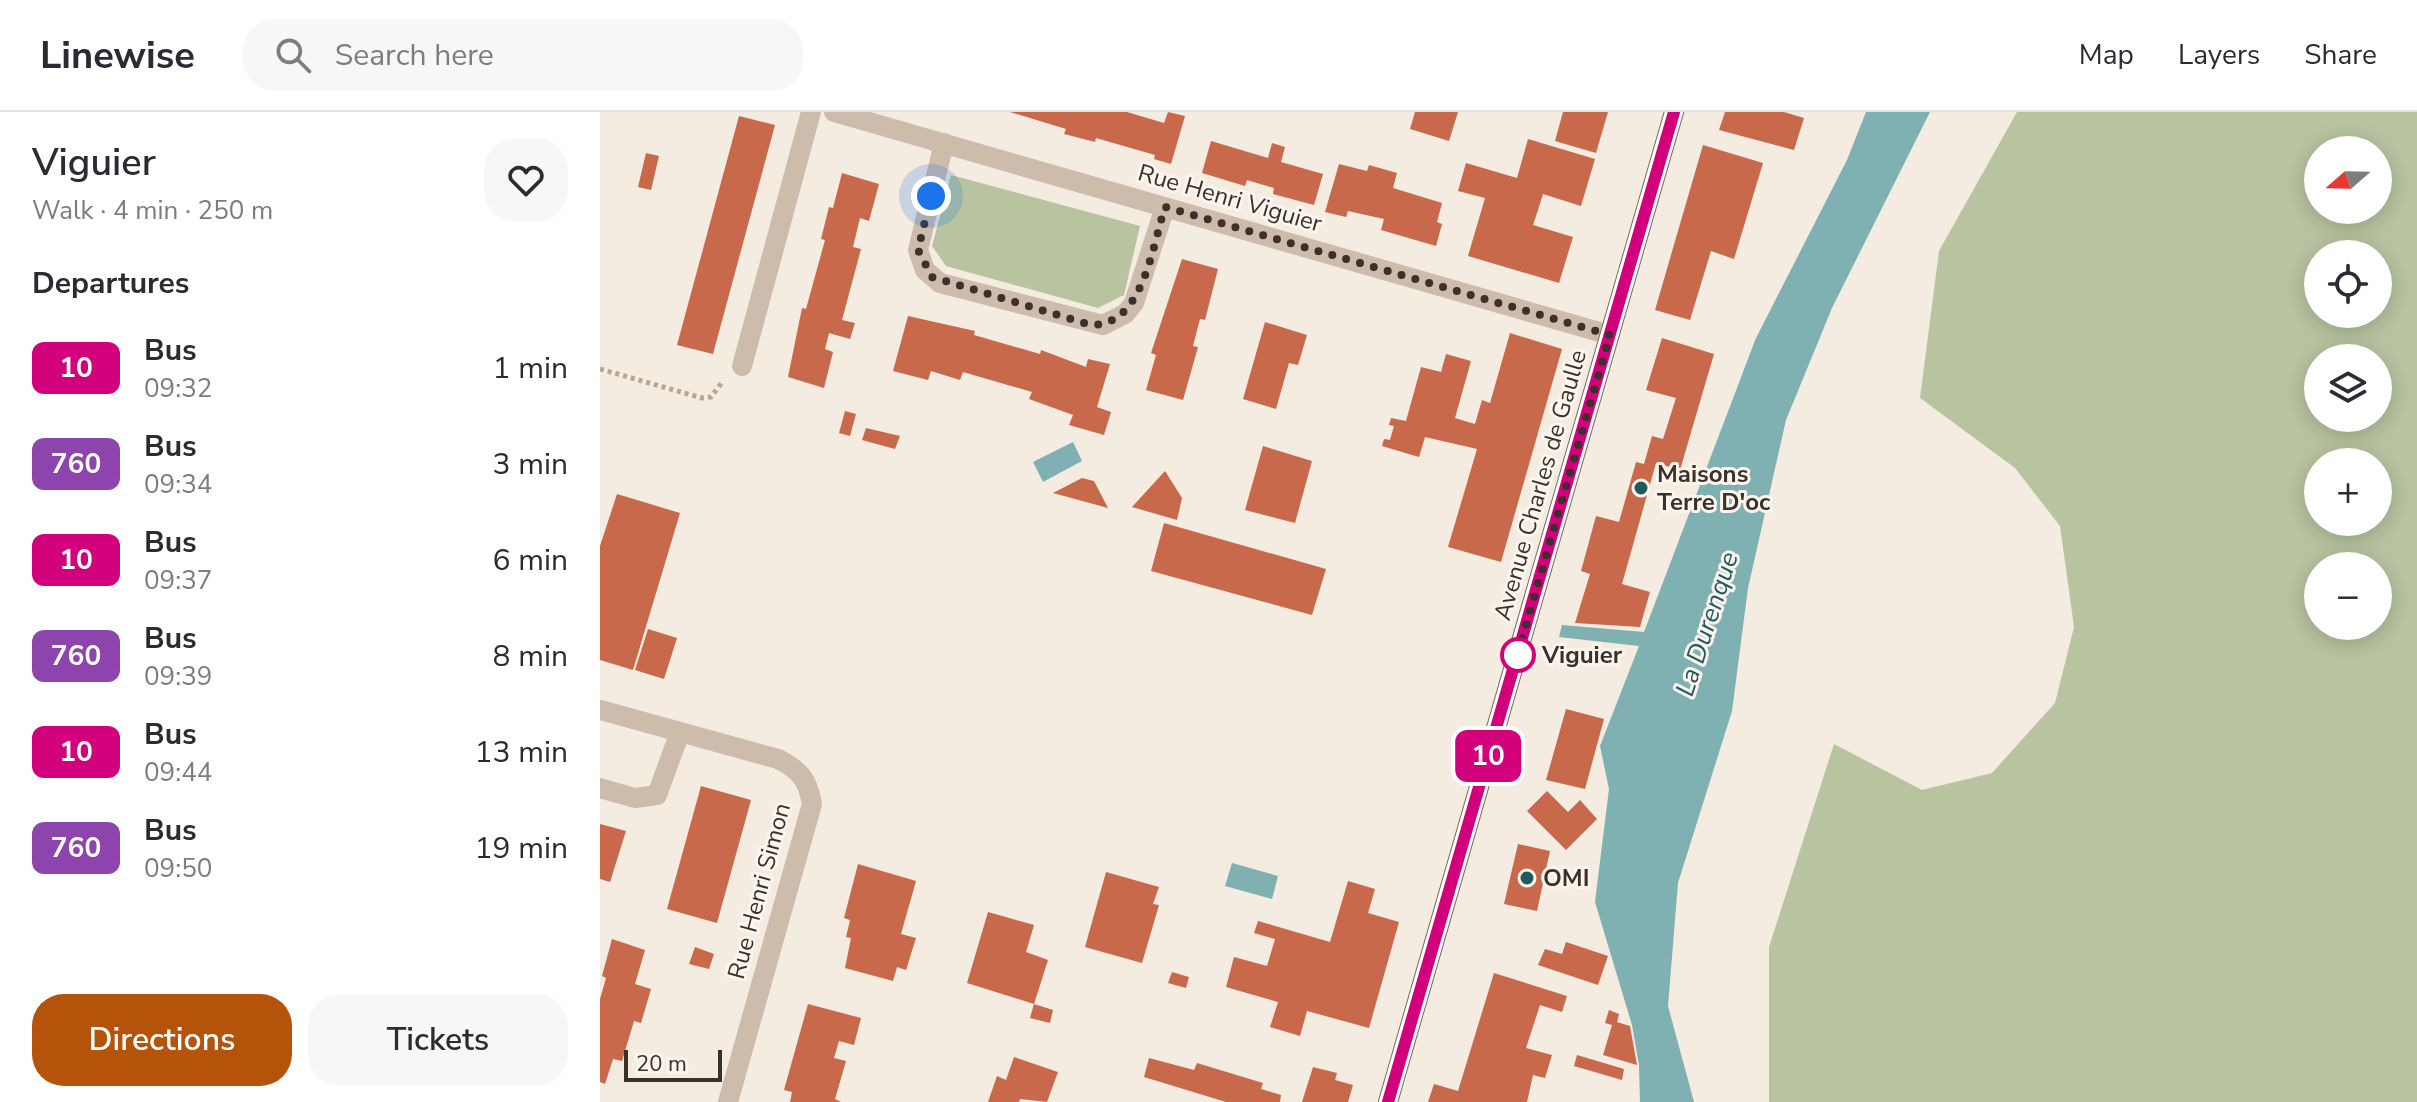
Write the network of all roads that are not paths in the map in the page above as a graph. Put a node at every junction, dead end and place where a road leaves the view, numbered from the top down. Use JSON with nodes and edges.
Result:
{"nodes":[{"id":1,"x":811,"y":112,"type":"edge"},
{"id":2,"x":834,"y":112,"type":"edge"},
{"id":3,"x":1674,"y":112,"type":"edge"},
{"id":4,"x":944,"y":143,"type":"junction"},
{"id":5,"x":1165,"y":207,"type":"junction"},
{"id":6,"x":1610,"y":335,"type":"junction"},
{"id":7,"x":742,"y":366,"type":"road end"},
{"id":8,"x":600,"y":710,"type":"edge"},
{"id":9,"x":680,"y":732,"type":"junction"},
{"id":10,"x":600,"y":788,"type":"edge"},
{"id":11,"x":728,"y":1102,"type":"edge"},
{"id":12,"x":1388,"y":1102,"type":"edge"}],
"edges":[{"from":1,"to":7,"type":"street"},
{"from":2,"to":4,"type":"street","name":"Rue Henri Viguier"},
{"from":3,"to":6,"type":"main road","name":"Avenue Charles de Gaulle"},
{"from":4,"to":5,"type":"street","name":"Rue Henri Viguier"},
{"from":4,"to":5,"type":"street"},
{"from":5,"to":6,"type":"street","name":"Rue Henri Viguier"},
{"from":6,"to":12,"type":"main road","name":"Avenue Charles de Gaulle"},
{"from":8,"to":9,"type":"street","name":"Rue Henri Simon"},
{"from":9,"to":10,"type":"street"},
{"from":9,"to":11,"type":"street","name":"Rue Henri Simon"}]}
